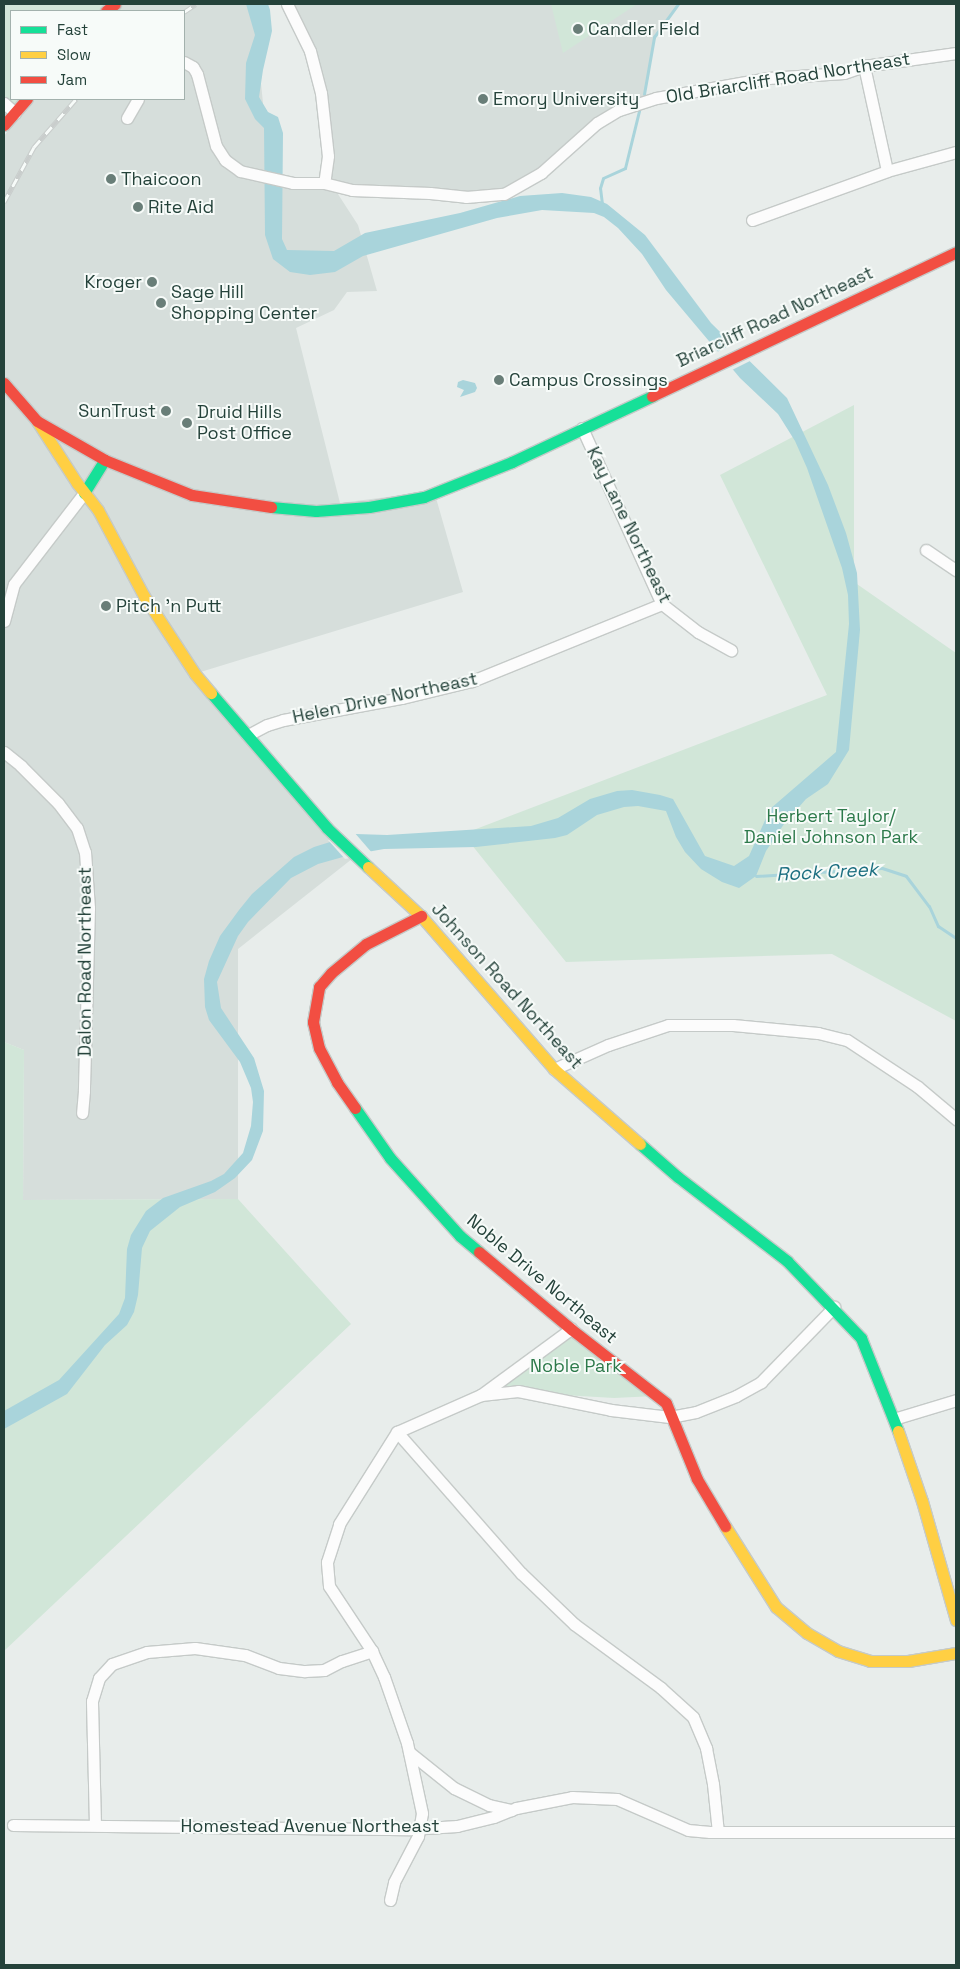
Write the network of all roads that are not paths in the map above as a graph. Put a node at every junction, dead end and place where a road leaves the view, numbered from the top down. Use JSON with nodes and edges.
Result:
{"nodes":[{"id":1,"x":287,"y":4,"type":"edge"},
{"id":2,"x":956,"y":53,"type":"edge"},
{"id":3,"x":185,"y":63,"type":"edge"},
{"id":4,"x":864,"y":66,"type":"junction"},
{"id":5,"x":26,"y":100,"type":"edge"},
{"id":6,"x":137,"y":100,"type":"edge"},
{"id":7,"x":4,"y":103,"type":"edge"},
{"id":8,"x":15,"y":113,"type":"junction"},
{"id":9,"x":127,"y":118,"type":"dead end"},
{"id":10,"x":4,"y":125,"type":"edge"},
{"id":11,"x":956,"y":152,"type":"edge"},
{"id":12,"x":887,"y":171,"type":"junction"},
{"id":13,"x":324,"y":183,"type":"junction"},
{"id":14,"x":752,"y":220,"type":"dead end"},
{"id":15,"x":956,"y":252,"type":"edge"},
{"id":16,"x":4,"y":383,"type":"edge"},
{"id":17,"x":37,"y":420,"type":"junction"},
{"id":18,"x":582,"y":428,"type":"junction"},
{"id":19,"x":105,"y":460,"type":"junction"},
{"id":20,"x":84,"y":493,"type":"junction"},
{"id":21,"x":926,"y":550,"type":"dead end"},
{"id":22,"x":956,"y":570,"type":"edge"},
{"id":23,"x":662,"y":604,"type":"junction"},
{"id":24,"x":4,"y":621,"type":"edge"},
{"id":25,"x":731,"y":650,"type":"dead end"},
{"id":26,"x":248,"y":736,"type":"junction"},
{"id":27,"x":4,"y":752,"type":"edge"},
{"id":28,"x":421,"y":916,"type":"junction"},
{"id":29,"x":554,"y":1069,"type":"junction"},
{"id":30,"x":82,"y":1113,"type":"dead end"},
{"id":31,"x":956,"y":1117,"type":"edge"},
{"id":32,"x":834,"y":1308,"type":"junction"},
{"id":33,"x":571,"y":1329,"type":"junction"},
{"id":34,"x":481,"y":1395,"type":"junction"},
{"id":35,"x":956,"y":1400,"type":"edge"},
{"id":36,"x":670,"y":1417,"type":"junction"},
{"id":37,"x":894,"y":1419,"type":"junction"},
{"id":38,"x":397,"y":1432,"type":"junction"},
{"id":39,"x":956,"y":1620,"type":"edge"},
{"id":40,"x":372,"y":1651,"type":"junction"},
{"id":41,"x":956,"y":1653,"type":"edge"},
{"id":42,"x":409,"y":1752,"type":"junction"},
{"id":43,"x":511,"y":1810,"type":"junction"},
{"id":44,"x":13,"y":1825,"type":"dead end"},
{"id":45,"x":95,"y":1826,"type":"junction"},
{"id":46,"x":420,"y":1828,"type":"junction"},
{"id":47,"x":718,"y":1832,"type":"junction"},
{"id":48,"x":956,"y":1832,"type":"edge"},
{"id":49,"x":390,"y":1900,"type":"dead end"}],
"edges":[{"from":1,"to":13,"type":"street"},
{"from":2,"to":4,"type":"street","name":"Old Briarcliff Road Northeast"},
{"from":3,"to":13,"type":"street","name":"Old Briarcliff Road Northeast"},
{"from":4,"to":12,"type":"street"},
{"from":4,"to":13,"type":"street","name":"Old Briarcliff Road Northeast"},
{"from":5,"to":8,"type":"street"},
{"from":6,"to":9,"type":"street"},
{"from":7,"to":8,"type":"street"},
{"from":8,"to":10,"type":"street"},
{"from":11,"to":12,"type":"street"},
{"from":12,"to":14,"type":"street"},
{"from":15,"to":18,"type":"street","name":"Briarcliff Road Northeast"},
{"from":16,"to":17,"type":"street","name":"Briarcliff Road Northeast"},
{"from":17,"to":19,"type":"street","name":"Briarcliff Road Northeast"},
{"from":17,"to":20,"type":"street","name":"Johnson Road Northeast"},
{"from":18,"to":19,"type":"street","name":"Briarcliff Road Northeast"},
{"from":18,"to":23,"type":"street","name":"Kay Lane Northeast"},
{"from":19,"to":20,"type":"street"},
{"from":20,"to":24,"type":"street"},
{"from":20,"to":26,"type":"street","name":"Johnson Road Northeast"},
{"from":21,"to":22,"type":"street"},
{"from":23,"to":25,"type":"street","name":"Kay Lane Northeast"},
{"from":23,"to":26,"type":"street","name":"Helen Drive Northeast"},
{"from":26,"to":28,"type":"street","name":"Johnson Road Northeast"},
{"from":27,"to":30,"type":"street","name":"Dalon Road Northeast"},
{"from":28,"to":29,"type":"street","name":"Johnson Road Northeast"},
{"from":28,"to":33,"type":"street","name":"Noble Drive Northeast"},
{"from":29,"to":31,"type":"street"},
{"from":29,"to":32,"type":"street","name":"Johnson Road Northeast"},
{"from":32,"to":36,"type":"street"},
{"from":32,"to":37,"type":"street","name":"Johnson Road Northeast"},
{"from":33,"to":34,"type":"street"},
{"from":33,"to":36,"type":"street","name":"Noble Drive Northeast"},
{"from":34,"to":36,"type":"street"},
{"from":34,"to":38,"type":"street"},
{"from":35,"to":37,"type":"street"},
{"from":36,"to":41,"type":"street","name":"Noble Drive Northeast"},
{"from":37,"to":39,"type":"street","name":"Johnson Road Northeast"},
{"from":38,"to":40,"type":"street"},
{"from":38,"to":47,"type":"street"},
{"from":40,"to":42,"type":"street"},
{"from":40,"to":45,"type":"street"},
{"from":42,"to":43,"type":"street"},
{"from":42,"to":46,"type":"street"},
{"from":43,"to":46,"type":"street","name":"Homestead Avenue Northeast"},
{"from":43,"to":47,"type":"street","name":"Homestead Avenue Northeast"},
{"from":44,"to":45,"type":"street","name":"Homestead Avenue Northeast"},
{"from":45,"to":46,"type":"street","name":"Homestead Avenue Northeast"},
{"from":46,"to":49,"type":"street"},
{"from":47,"to":48,"type":"street","name":"Homestead Avenue Northeast"}]}
